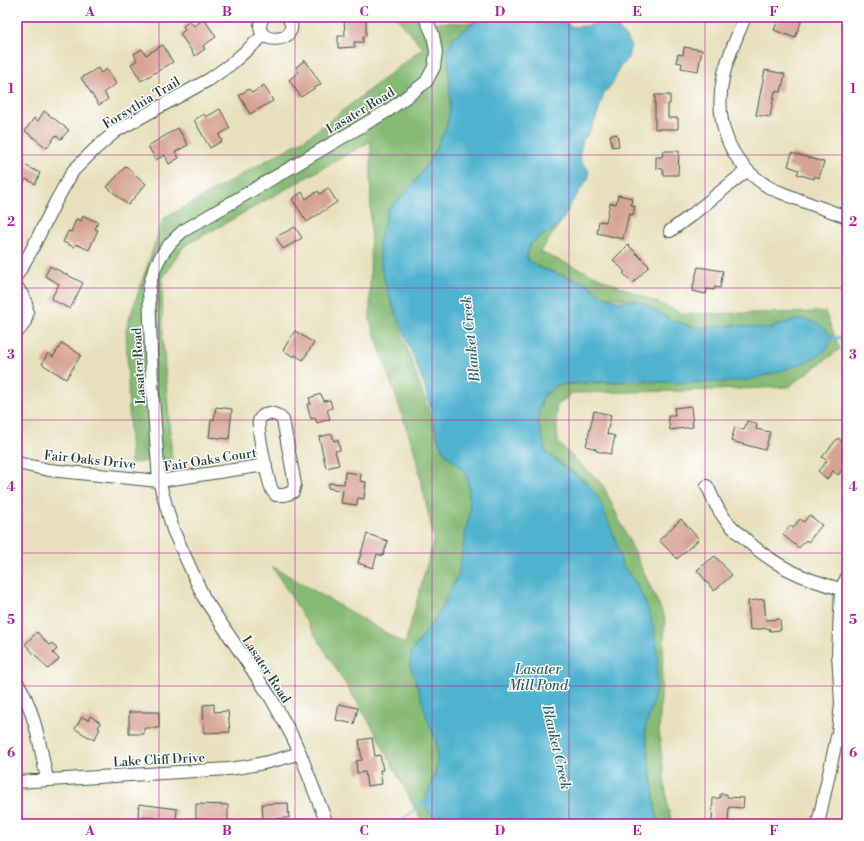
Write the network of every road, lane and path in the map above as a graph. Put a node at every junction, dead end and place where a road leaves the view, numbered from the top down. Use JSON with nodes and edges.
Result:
{"nodes":[{"id":1,"x":263,"y":17,"type":"edge"},
{"id":2,"x":288,"y":17,"type":"edge"},
{"id":3,"x":425,"y":17,"type":"edge"},
{"id":4,"x":745,"y":17,"type":"edge"},
{"id":5,"x":264,"y":35,"type":"junction"},
{"id":6,"x":746,"y":171,"type":"junction"},
{"id":7,"x":847,"y":217,"type":"edge"},
{"id":8,"x":670,"y":231,"type":"dead end"},
{"id":9,"x":17,"y":275,"type":"edge"},
{"id":10,"x":17,"y":287,"type":"edge"},
{"id":11,"x":17,"y":332,"type":"edge"},
{"id":12,"x":17,"y":464,"type":"edge"},
{"id":13,"x":266,"y":465,"type":"junction"},
{"id":14,"x":159,"y":481,"type":"junction"},
{"id":15,"x":708,"y":486,"type":"dead end"},
{"id":16,"x":847,"y":577,"type":"edge"},
{"id":17,"x":841,"y":589,"type":"junction"},
{"id":18,"x":842,"y":654,"type":"edge"},
{"id":19,"x":17,"y":682,"type":"edge"},
{"id":20,"x":300,"y":753,"type":"junction"},
{"id":21,"x":47,"y":780,"type":"junction"},
{"id":22,"x":17,"y":782,"type":"edge"},
{"id":23,"x":327,"y":824,"type":"edge"},
{"id":24,"x":818,"y":824,"type":"edge"}],
"edges":[{"from":1,"to":5,"type":"street"},
{"from":2,"to":5,"type":"street"},
{"from":3,"to":14,"type":"street","name":"Lasater Road"},
{"from":4,"to":6,"type":"street"},
{"from":5,"to":9,"type":"street","name":"Forsythia Trail"},
{"from":6,"to":7,"type":"street"},
{"from":6,"to":8,"type":"street"},
{"from":10,"to":11,"type":"street"},
{"from":12,"to":14,"type":"street","name":"Fair Oaks Drive"},
{"from":13,"to":13,"type":"street"},
{"from":13,"to":14,"type":"street","name":"Fair Oaks Court"},
{"from":14,"to":20,"type":"street","name":"Lasater Road"},
{"from":15,"to":17,"type":"street"},
{"from":16,"to":17,"type":"street"},
{"from":17,"to":18,"type":"street"},
{"from":18,"to":24,"type":"street"},
{"from":19,"to":21,"type":"street"},
{"from":20,"to":21,"type":"street","name":"Lake Cliff Drive"},
{"from":20,"to":23,"type":"street","name":"Lasater Road"},
{"from":21,"to":22,"type":"street","name":"Lake Cliff Drive"}]}
